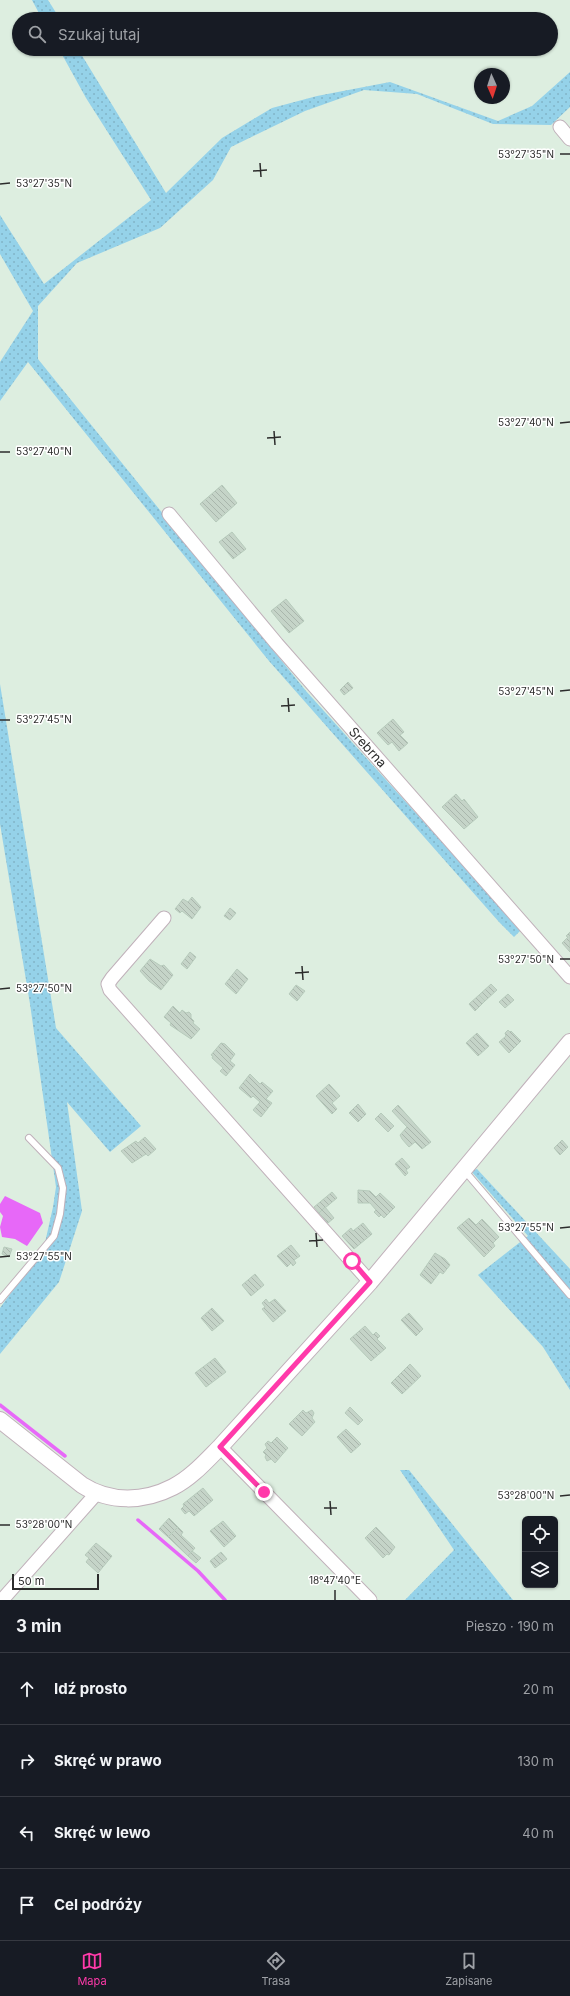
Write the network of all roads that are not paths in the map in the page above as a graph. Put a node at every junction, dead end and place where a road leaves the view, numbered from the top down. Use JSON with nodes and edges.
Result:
{"nodes":[{"id":1,"x":560,"y":127,"type":"dead end"},
{"id":2,"x":570,"y":139,"type":"edge"},
{"id":3,"x":169,"y":514,"type":"dead end"},
{"id":4,"x":164,"y":918,"type":"dead end"},
{"id":5,"x":570,"y":977,"type":"edge"},
{"id":6,"x":570,"y":1042,"type":"edge"},
{"id":7,"x":29,"y":1138,"type":"dead end"},
{"id":8,"x":463,"y":1169,"type":"junction"},
{"id":9,"x":370,"y":1282,"type":"junction"},
{"id":10,"x":570,"y":1295,"type":"edge"},
{"id":11,"x":0,"y":1300,"type":"edge"},
{"id":12,"x":0,"y":1420,"type":"edge"},
{"id":13,"x":220,"y":1447,"type":"junction"},
{"id":14,"x":96,"y":1494,"type":"junction"},
{"id":15,"x":2,"y":1600,"type":"edge"},
{"id":16,"x":370,"y":1600,"type":"edge"}],
"edges":[{"from":1,"to":2,"type":"street"},
{"from":3,"to":5,"type":"street","name":"Srebrna"},
{"from":4,"to":9,"type":"street"},
{"from":6,"to":8,"type":"street"},
{"from":7,"to":11,"type":"lane"},
{"from":8,"to":9,"type":"street"},
{"from":8,"to":10,"type":"lane"},
{"from":9,"to":13,"type":"street"},
{"from":12,"to":14,"type":"street"},
{"from":13,"to":14,"type":"street"},
{"from":13,"to":16,"type":"street"},
{"from":14,"to":15,"type":"street"}]}
